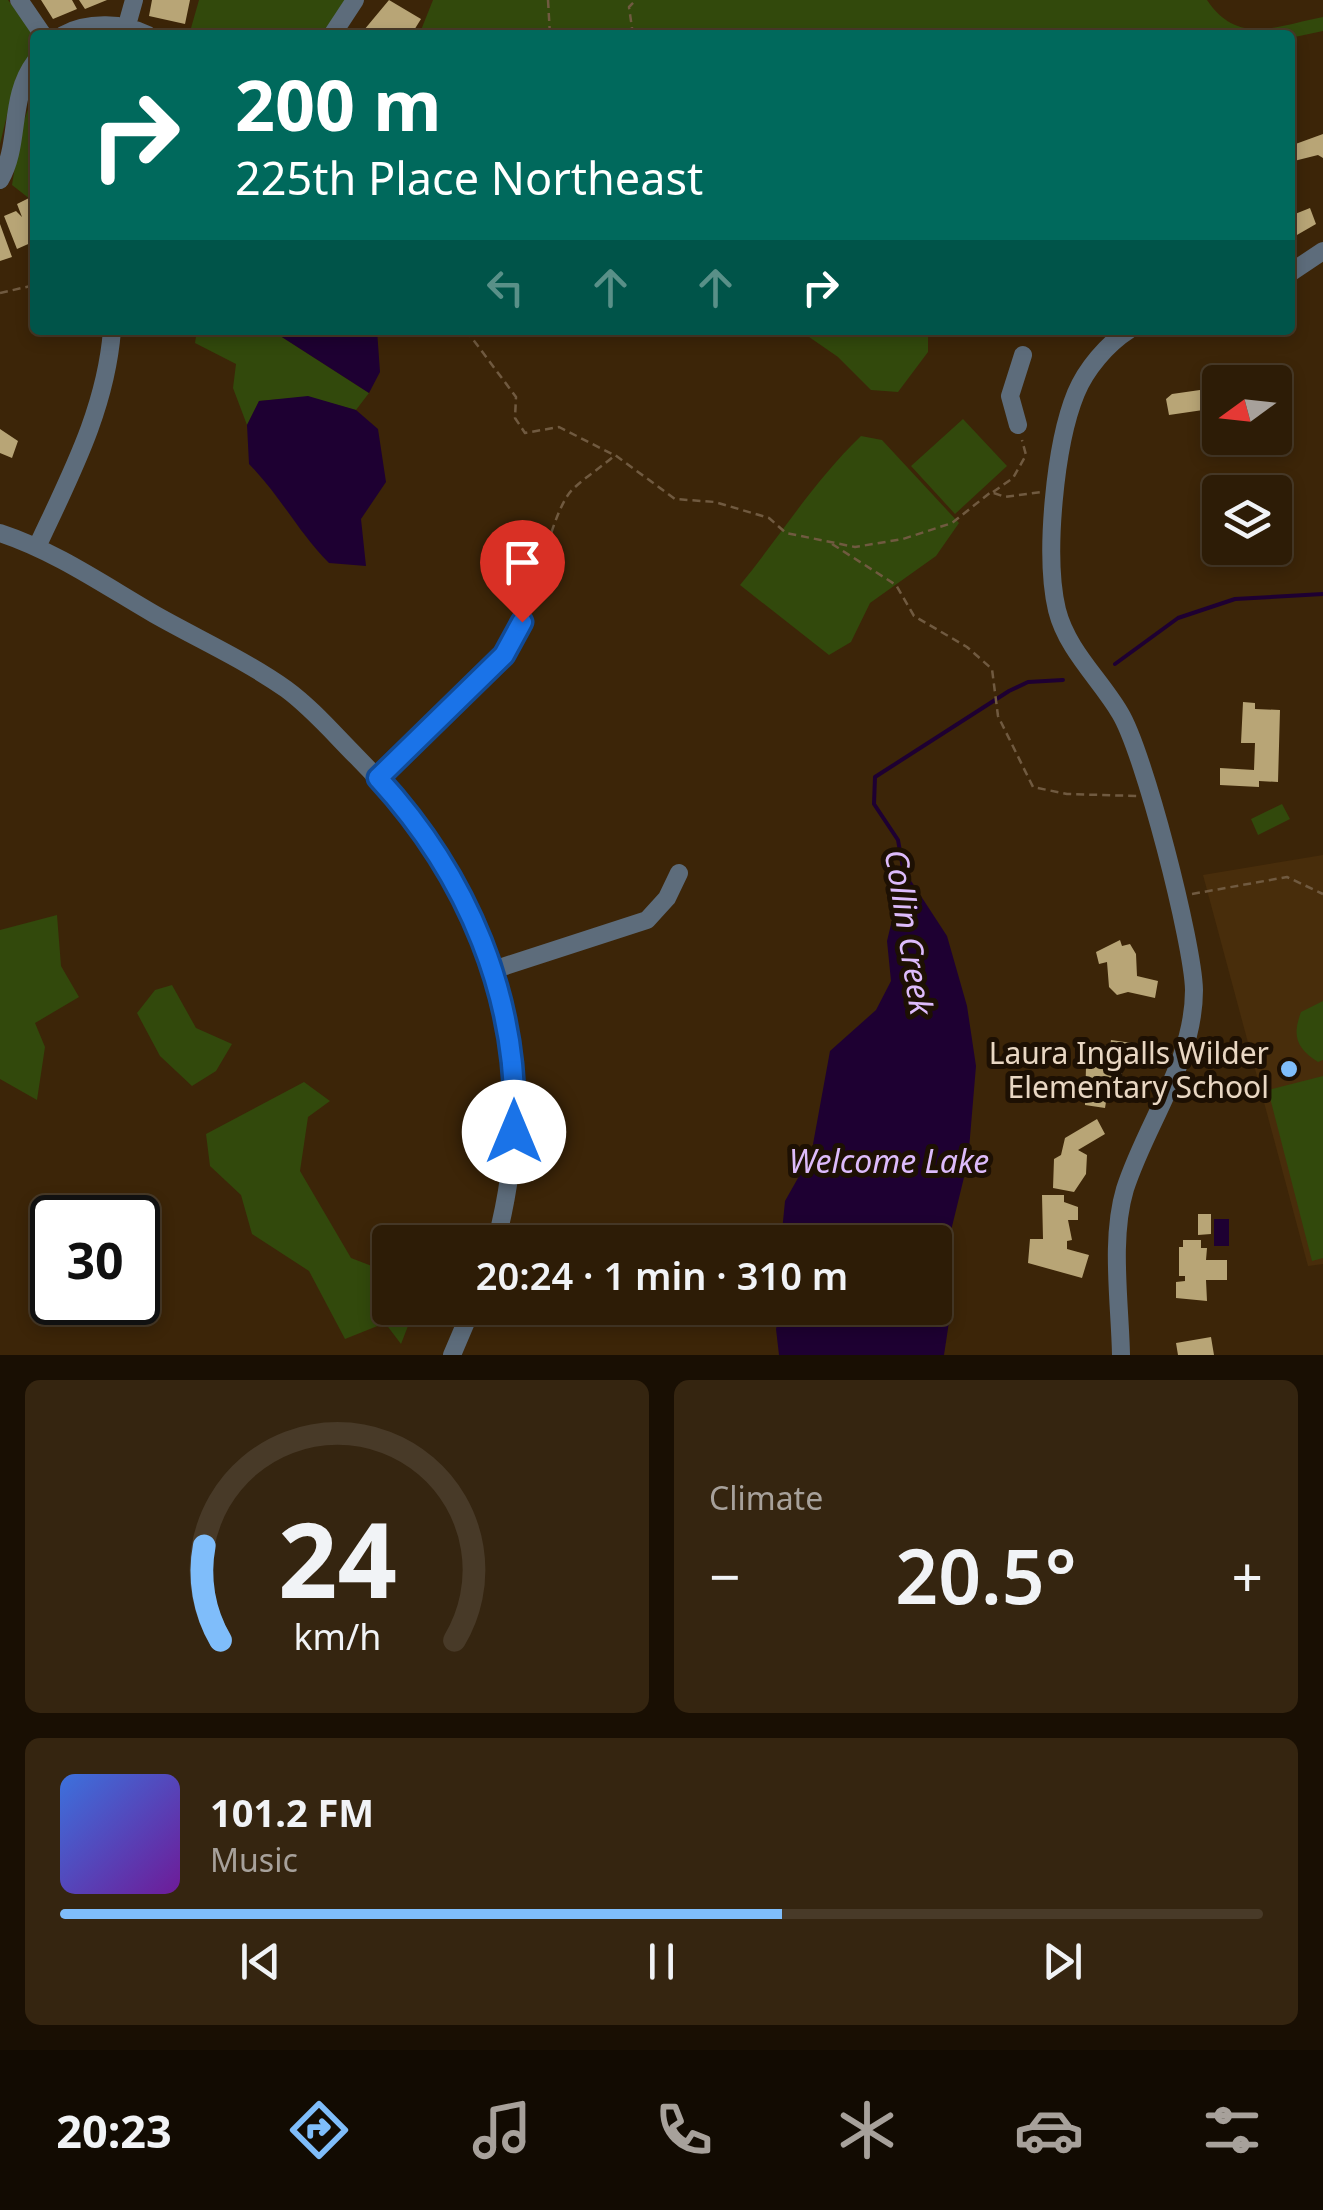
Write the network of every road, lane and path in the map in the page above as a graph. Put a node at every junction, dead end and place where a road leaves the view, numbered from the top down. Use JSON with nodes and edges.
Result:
{"nodes":[{"id":1,"x":19,"y":0,"type":"edge"},
{"id":2,"x":134,"y":0,"type":"edge"},
{"id":3,"x":354,"y":0,"type":"edge"},
{"id":4,"x":548,"y":0,"type":"edge"},
{"id":5,"x":636,"y":0,"type":"edge"},
{"id":6,"x":127,"y":25,"type":"junction"},
{"id":7,"x":40,"y":30,"type":"edge"},
{"id":8,"x":72,"y":30,"type":"edge"},
{"id":9,"x":138,"y":30,"type":"edge"},
{"id":10,"x":335,"y":30,"type":"edge"},
{"id":11,"x":550,"y":30,"type":"edge"},
{"id":12,"x":632,"y":30,"type":"edge"},
{"id":13,"x":30,"y":72,"type":"edge"},
{"id":14,"x":0,"y":180,"type":"edge"},
{"id":15,"x":1323,"y":252,"type":"edge"},
{"id":16,"x":1295,"y":269,"type":"edge"},
{"id":17,"x":30,"y":286,"type":"edge"},
{"id":18,"x":0,"y":292,"type":"edge"},
{"id":19,"x":112,"y":335,"type":"edge"},
{"id":20,"x":470,"y":335,"type":"edge"},
{"id":21,"x":1124,"y":335,"type":"edge"},
{"id":22,"x":1024,"y":355,"type":"dead end"},
{"id":23,"x":1018,"y":425,"type":"joint"},
{"id":24,"x":615,"y":455,"type":"junction"},
{"id":25,"x":992,"y":492,"type":"junction"},
{"id":26,"x":1058,"y":494,"type":"junction"},
{"id":27,"x":0,"y":532,"type":"edge"},
{"id":28,"x":831,"y":544,"type":"junction"},
{"id":29,"x":38,"y":547,"type":"junction"},
{"id":30,"x":522,"y":622,"type":"joint"},
{"id":31,"x":378,"y":778,"type":"junction"},
{"id":32,"x":1148,"y":796,"type":"junction"},
{"id":33,"x":678,"y":873,"type":"dead end"},
{"id":34,"x":1323,"y":894,"type":"edge"},
{"id":35,"x":1175,"y":898,"type":"junction"},
{"id":36,"x":493,"y":970,"type":"junction"},
{"id":37,"x":501,"y":1225,"type":"edge"},
{"id":38,"x":465,"y":1325,"type":"edge"},
{"id":39,"x":452,"y":1355,"type":"edge"},
{"id":40,"x":1121,"y":1355,"type":"edge"}],
"edges":[{"from":1,"to":7,"type":"street"},
{"from":2,"to":6,"type":"street"},
{"from":3,"to":10,"type":"street"},
{"from":4,"to":11,"type":"path"},
{"from":5,"to":12,"type":"path"},
{"from":6,"to":8,"type":"street"},
{"from":6,"to":9,"type":"street"},
{"from":13,"to":14,"type":"street"},
{"from":15,"to":16,"type":"street"},
{"from":17,"to":18,"type":"path"},
{"from":19,"to":29,"type":"street"},
{"from":20,"to":24,"type":"path"},
{"from":21,"to":26,"type":"street"},
{"from":22,"to":23,"type":"street"},
{"from":23,"to":25,"type":"path"},
{"from":24,"to":28,"type":"path"},
{"from":24,"to":30,"type":"path"},
{"from":25,"to":26,"type":"path"},
{"from":25,"to":28,"type":"path"},
{"from":26,"to":32,"type":"street"},
{"from":27,"to":29,"type":"street"},
{"from":28,"to":32,"type":"path"},
{"from":29,"to":31,"type":"street"},
{"from":30,"to":31,"type":"street"},
{"from":31,"to":36,"type":"street"},
{"from":32,"to":35,"type":"street"},
{"from":33,"to":36,"type":"street"},
{"from":34,"to":35,"type":"path"},
{"from":35,"to":40,"type":"street"},
{"from":36,"to":37,"type":"street"},
{"from":38,"to":39,"type":"street"}]}
